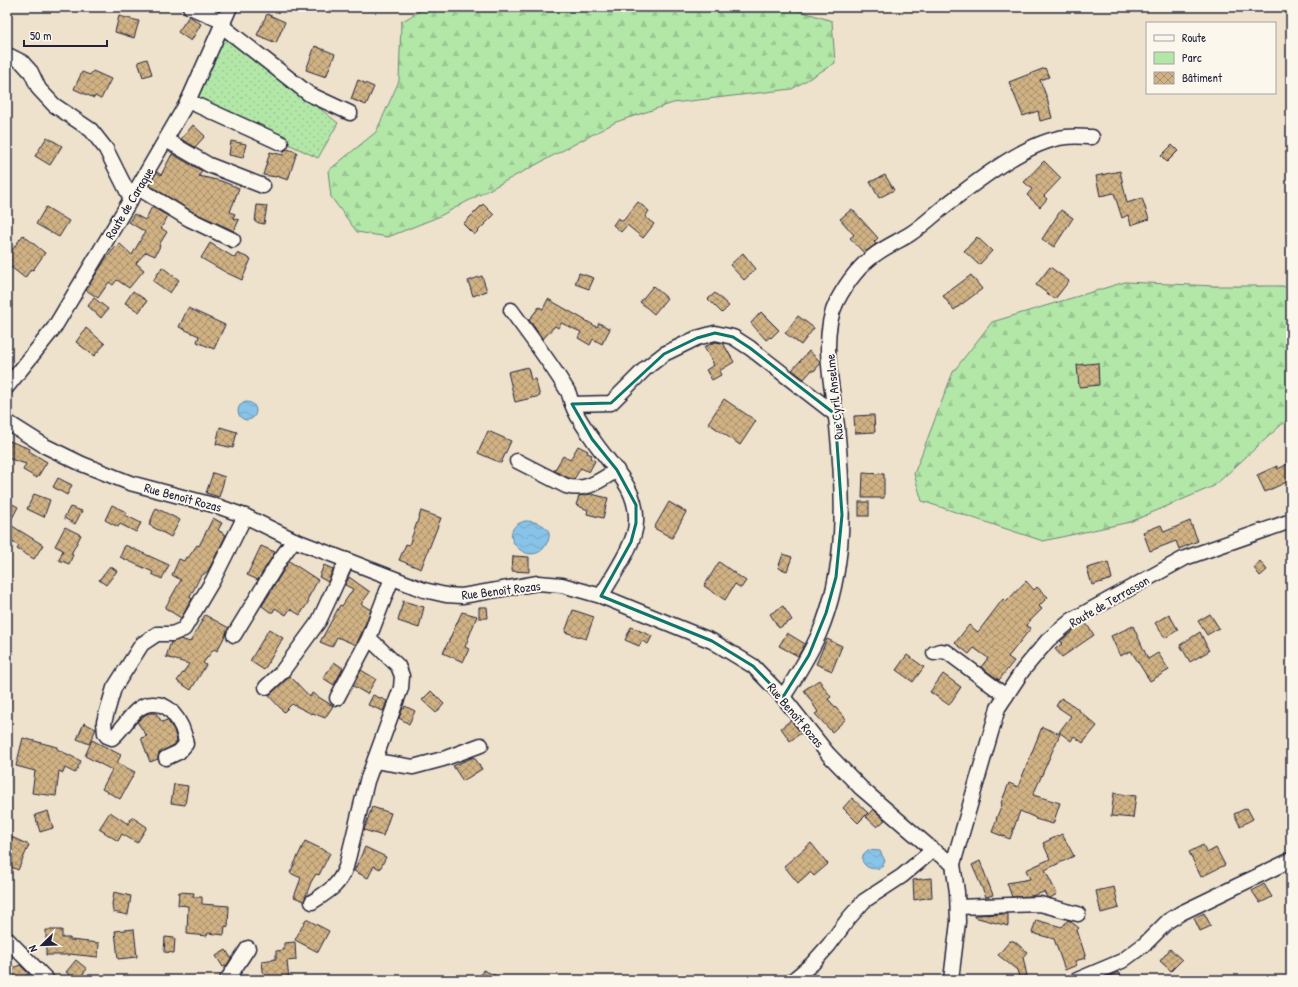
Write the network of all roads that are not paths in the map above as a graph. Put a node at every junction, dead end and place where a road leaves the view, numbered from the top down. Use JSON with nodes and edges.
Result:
{"nodes":[{"id":1,"x":190,"y":7,"type":"edge"},
{"id":2,"x":230,"y":7,"type":"edge"},
{"id":3,"x":223,"y":24,"type":"junction"},
{"id":4,"x":7,"y":57,"type":"edge"},
{"id":5,"x":188,"y":101,"type":"junction"},
{"id":6,"x":350,"y":113,"type":"dead end"},
{"id":7,"x":1092,"y":137,"type":"dead end"},
{"id":8,"x":166,"y":140,"type":"junction"},
{"id":9,"x":281,"y":143,"type":"dead end"},
{"id":10,"x":263,"y":186,"type":"dead end"},
{"id":11,"x":134,"y":194,"type":"junction"},
{"id":12,"x":233,"y":240,"type":"dead end"},
{"id":13,"x":511,"y":310,"type":"dead end"},
{"id":14,"x":7,"y":387,"type":"edge"},
{"id":15,"x":572,"y":404,"type":"junction"},
{"id":16,"x":835,"y":414,"type":"junction"},
{"id":17,"x":7,"y":422,"type":"edge"},
{"id":18,"x":517,"y":461,"type":"dead end"},
{"id":19,"x":617,"y":470,"type":"junction"},
{"id":20,"x":245,"y":516,"type":"junction"},
{"id":21,"x":1291,"y":521,"type":"edge"},
{"id":22,"x":294,"y":540,"type":"junction"},
{"id":23,"x":347,"y":560,"type":"junction"},
{"id":24,"x":392,"y":578,"type":"junction"},
{"id":25,"x":601,"y":596,"type":"junction"},
{"id":26,"x":234,"y":635,"type":"dead end"},
{"id":27,"x":370,"y":638,"type":"junction"},
{"id":28,"x":934,"y":653,"type":"dead end"},
{"id":29,"x":266,"y":687,"type":"dead end"},
{"id":30,"x":1006,"y":696,"type":"junction"},
{"id":31,"x":783,"y":697,"type":"junction"},
{"id":32,"x":337,"y":698,"type":"dead end"},
{"id":33,"x":481,"y":745,"type":"dead end"},
{"id":34,"x":166,"y":758,"type":"dead end"},
{"id":35,"x":374,"y":761,"type":"junction"},
{"id":36,"x":933,"y":850,"type":"junction"},
{"id":37,"x":1291,"y":860,"type":"edge"},
{"id":38,"x":953,"y":864,"type":"junction"},
{"id":39,"x":312,"y":902,"type":"dead end"},
{"id":40,"x":958,"y":907,"type":"junction"},
{"id":41,"x":1078,"y":914,"type":"dead end"},
{"id":42,"x":7,"y":939,"type":"edge"},
{"id":43,"x":248,"y":948,"type":"dead end"},
{"id":44,"x":47,"y":980,"type":"edge"},
{"id":45,"x":227,"y":980,"type":"edge"},
{"id":46,"x":793,"y":980,"type":"edge"},
{"id":47,"x":951,"y":980,"type":"edge"},
{"id":48,"x":1077,"y":980,"type":"edge"}],
"edges":[{"from":1,"to":3,"type":"street"},
{"from":2,"to":3,"type":"street","name":"Route de Caraque"},
{"from":3,"to":5,"type":"street","name":"Route de Caraque"},
{"from":3,"to":6,"type":"street"},
{"from":4,"to":11,"type":"street"},
{"from":5,"to":8,"type":"street","name":"Route de Caraque"},
{"from":5,"to":9,"type":"street"},
{"from":7,"to":16,"type":"street","name":"Rue Cyril Anselme"},
{"from":8,"to":10,"type":"street"},
{"from":8,"to":11,"type":"street","name":"Route de Caraque"},
{"from":11,"to":12,"type":"street"},
{"from":11,"to":14,"type":"street","name":"Route de Caraque"},
{"from":13,"to":15,"type":"street"},
{"from":15,"to":16,"type":"street"},
{"from":15,"to":19,"type":"street"},
{"from":16,"to":31,"type":"street","name":"Rue Cyril Anselme"},
{"from":17,"to":20,"type":"street","name":"Rue Benoît Rozas"},
{"from":18,"to":19,"type":"street"},
{"from":19,"to":25,"type":"street"},
{"from":20,"to":22,"type":"street","name":"Rue Benoît Rozas"},
{"from":20,"to":34,"type":"street"},
{"from":21,"to":30,"type":"street","name":"Route de Terrasson"},
{"from":22,"to":23,"type":"street","name":"Rue Benoît Rozas"},
{"from":22,"to":26,"type":"street"},
{"from":23,"to":24,"type":"street","name":"Rue Benoît Rozas"},
{"from":23,"to":29,"type":"street"},
{"from":24,"to":25,"type":"street","name":"Rue Benoît Rozas"},
{"from":24,"to":27,"type":"street"},
{"from":25,"to":31,"type":"street","name":"Rue Benoît Rozas"},
{"from":27,"to":32,"type":"street"},
{"from":27,"to":35,"type":"street"},
{"from":28,"to":30,"type":"street"},
{"from":30,"to":38,"type":"street","name":"Route de Terrasson"},
{"from":31,"to":36,"type":"street","name":"Rue Benoît Rozas"},
{"from":33,"to":35,"type":"street"},
{"from":35,"to":39,"type":"street"},
{"from":36,"to":38,"type":"street","name":"Rue Benoît Rozas"},
{"from":36,"to":46,"type":"street"},
{"from":37,"to":48,"type":"street"},
{"from":38,"to":40,"type":"street"},
{"from":40,"to":41,"type":"street"},
{"from":40,"to":47,"type":"street"},
{"from":42,"to":44,"type":"street"},
{"from":43,"to":45,"type":"street"}]}
